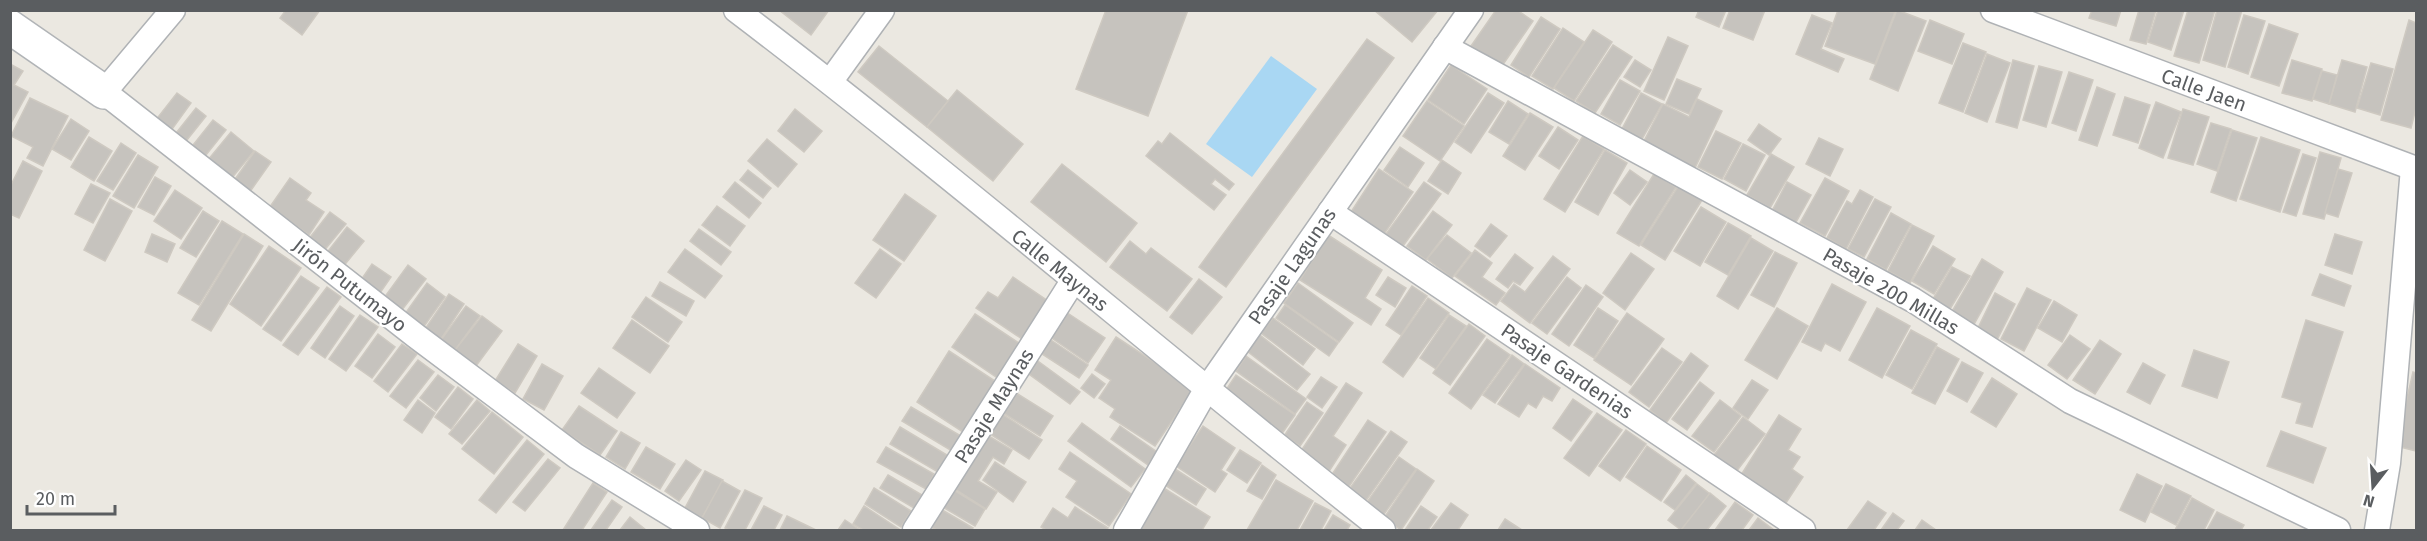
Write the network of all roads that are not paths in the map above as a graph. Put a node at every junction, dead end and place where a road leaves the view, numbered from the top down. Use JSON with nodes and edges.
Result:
{"nodes":[{"id":1,"x":173,"y":10,"type":"edge"},
{"id":2,"x":736,"y":10,"type":"edge"},
{"id":3,"x":882,"y":10,"type":"edge"},
{"id":4,"x":1471,"y":10,"type":"edge"},
{"id":5,"x":1993,"y":10,"type":"edge"},
{"id":6,"x":10,"y":27,"type":"edge"},
{"id":7,"x":1445,"y":47,"type":"junction"},
{"id":8,"x":830,"y":82,"type":"junction"},
{"id":9,"x":104,"y":92,"type":"junction"},
{"id":10,"x":2415,"y":169,"type":"edge"},
{"id":11,"x":1330,"y":212,"type":"junction"},
{"id":12,"x":1073,"y":281,"type":"junction"},
{"id":13,"x":1206,"y":390,"type":"junction"},
{"id":14,"x":697,"y":531,"type":"edge"},
{"id":15,"x":915,"y":531,"type":"edge"},
{"id":16,"x":1126,"y":531,"type":"edge"},
{"id":17,"x":1383,"y":531,"type":"edge"},
{"id":18,"x":1803,"y":531,"type":"edge"},
{"id":19,"x":2338,"y":531,"type":"edge"},
{"id":20,"x":2377,"y":531,"type":"edge"}],
"edges":[{"from":1,"to":9,"type":"street"},
{"from":2,"to":8,"type":"street","name":"Calle Maynas"},
{"from":3,"to":8,"type":"street"},
{"from":4,"to":7,"type":"street","name":"Pasaje Lagunas"},
{"from":5,"to":10,"type":"street","name":"Calle Jaen"},
{"from":6,"to":9,"type":"street","name":"Jirón Putumayo"},
{"from":7,"to":11,"type":"street","name":"Pasaje Lagunas"},
{"from":7,"to":19,"type":"street","name":"Pasaje 200 Millas"},
{"from":8,"to":12,"type":"street","name":"Calle Maynas"},
{"from":9,"to":14,"type":"street","name":"Jirón Putumayo"},
{"from":10,"to":20,"type":"street"},
{"from":11,"to":13,"type":"street","name":"Pasaje Lagunas"},
{"from":11,"to":18,"type":"street","name":"Pasaje Gardenias"},
{"from":12,"to":13,"type":"street","name":"Calle Maynas"},
{"from":12,"to":15,"type":"street","name":"Pasaje Maynas"},
{"from":13,"to":16,"type":"street","name":"Pasaje Lagunas"},
{"from":13,"to":17,"type":"street","name":"Calle Maynas"}]}
